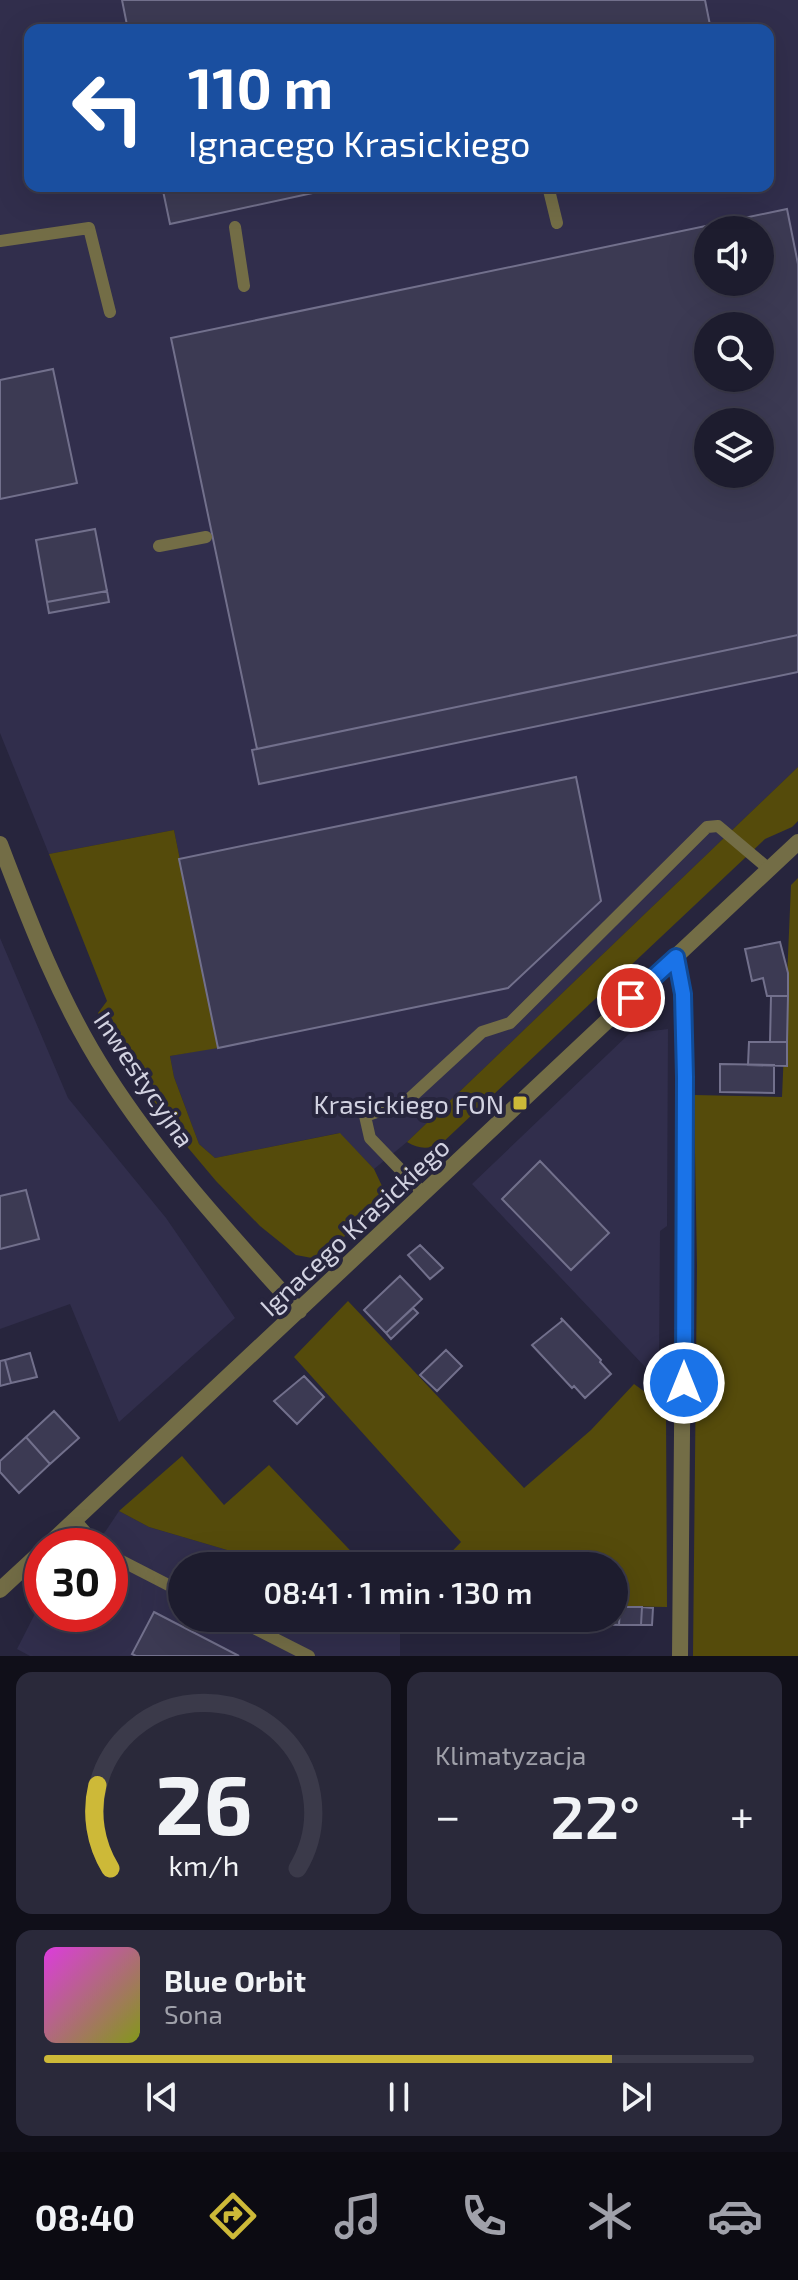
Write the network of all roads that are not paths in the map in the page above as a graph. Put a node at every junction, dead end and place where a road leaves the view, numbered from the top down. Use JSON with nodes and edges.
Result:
{"nodes":[{"id":1,"x":549,"y":192,"type":"edge"},
{"id":2,"x":557,"y":223,"type":"dead end"},
{"id":3,"x":235,"y":227,"type":"dead end"},
{"id":4,"x":0,"y":241,"type":"edge"},
{"id":5,"x":244,"y":286,"type":"dead end"},
{"id":6,"x":110,"y":312,"type":"dead end"},
{"id":7,"x":206,"y":537,"type":"dead end"},
{"id":8,"x":159,"y":546,"type":"dead end"},
{"id":9,"x":798,"y":842,"type":"edge"},
{"id":10,"x":0,"y":844,"type":"edge"},
{"id":11,"x":769,"y":869,"type":"junction"},
{"id":12,"x":676,"y":957,"type":"junction"},
{"id":13,"x":423,"y":1193,"type":"junction"},
{"id":14,"x":299,"y":1311,"type":"junction"},
{"id":15,"x":75,"y":1520,"type":"junction"},
{"id":16,"x":66,"y":1528,"type":"edge"},
{"id":17,"x":82,"y":1528,"type":"edge"},
{"id":18,"x":128,"y":1564,"type":"edge"},
{"id":19,"x":24,"y":1568,"type":"edge"},
{"id":20,"x":168,"y":1585,"type":"edge"},
{"id":21,"x":0,"y":1590,"type":"edge"},
{"id":22,"x":262,"y":1632,"type":"edge"},
{"id":23,"x":309,"y":1656,"type":"edge"},
{"id":24,"x":680,"y":1656,"type":"edge"}],
"edges":[{"from":1,"to":2,"type":"lane"},
{"from":3,"to":5,"type":"lane"},
{"from":4,"to":6,"type":"lane"},
{"from":7,"to":8,"type":"lane"},
{"from":9,"to":11,"type":"street","name":"Ignacego Krasickiego"},
{"from":10,"to":14,"type":"street","name":"Inwestycyjna"},
{"from":11,"to":12,"type":"street","name":"Ignacego Krasickiego"},
{"from":11,"to":13,"type":"lane"},
{"from":12,"to":13,"type":"street","name":"Ignacego Krasickiego"},
{"from":12,"to":24,"type":"street"},
{"from":13,"to":14,"type":"street","name":"Ignacego Krasickiego"},
{"from":14,"to":15,"type":"street","name":"Ignacego Krasickiego"},
{"from":15,"to":16,"type":"street","name":"Ignacego Krasickiego"},
{"from":15,"to":17,"type":"lane"},
{"from":18,"to":20,"type":"lane"},
{"from":19,"to":21,"type":"street"},
{"from":22,"to":23,"type":"lane"}]}
